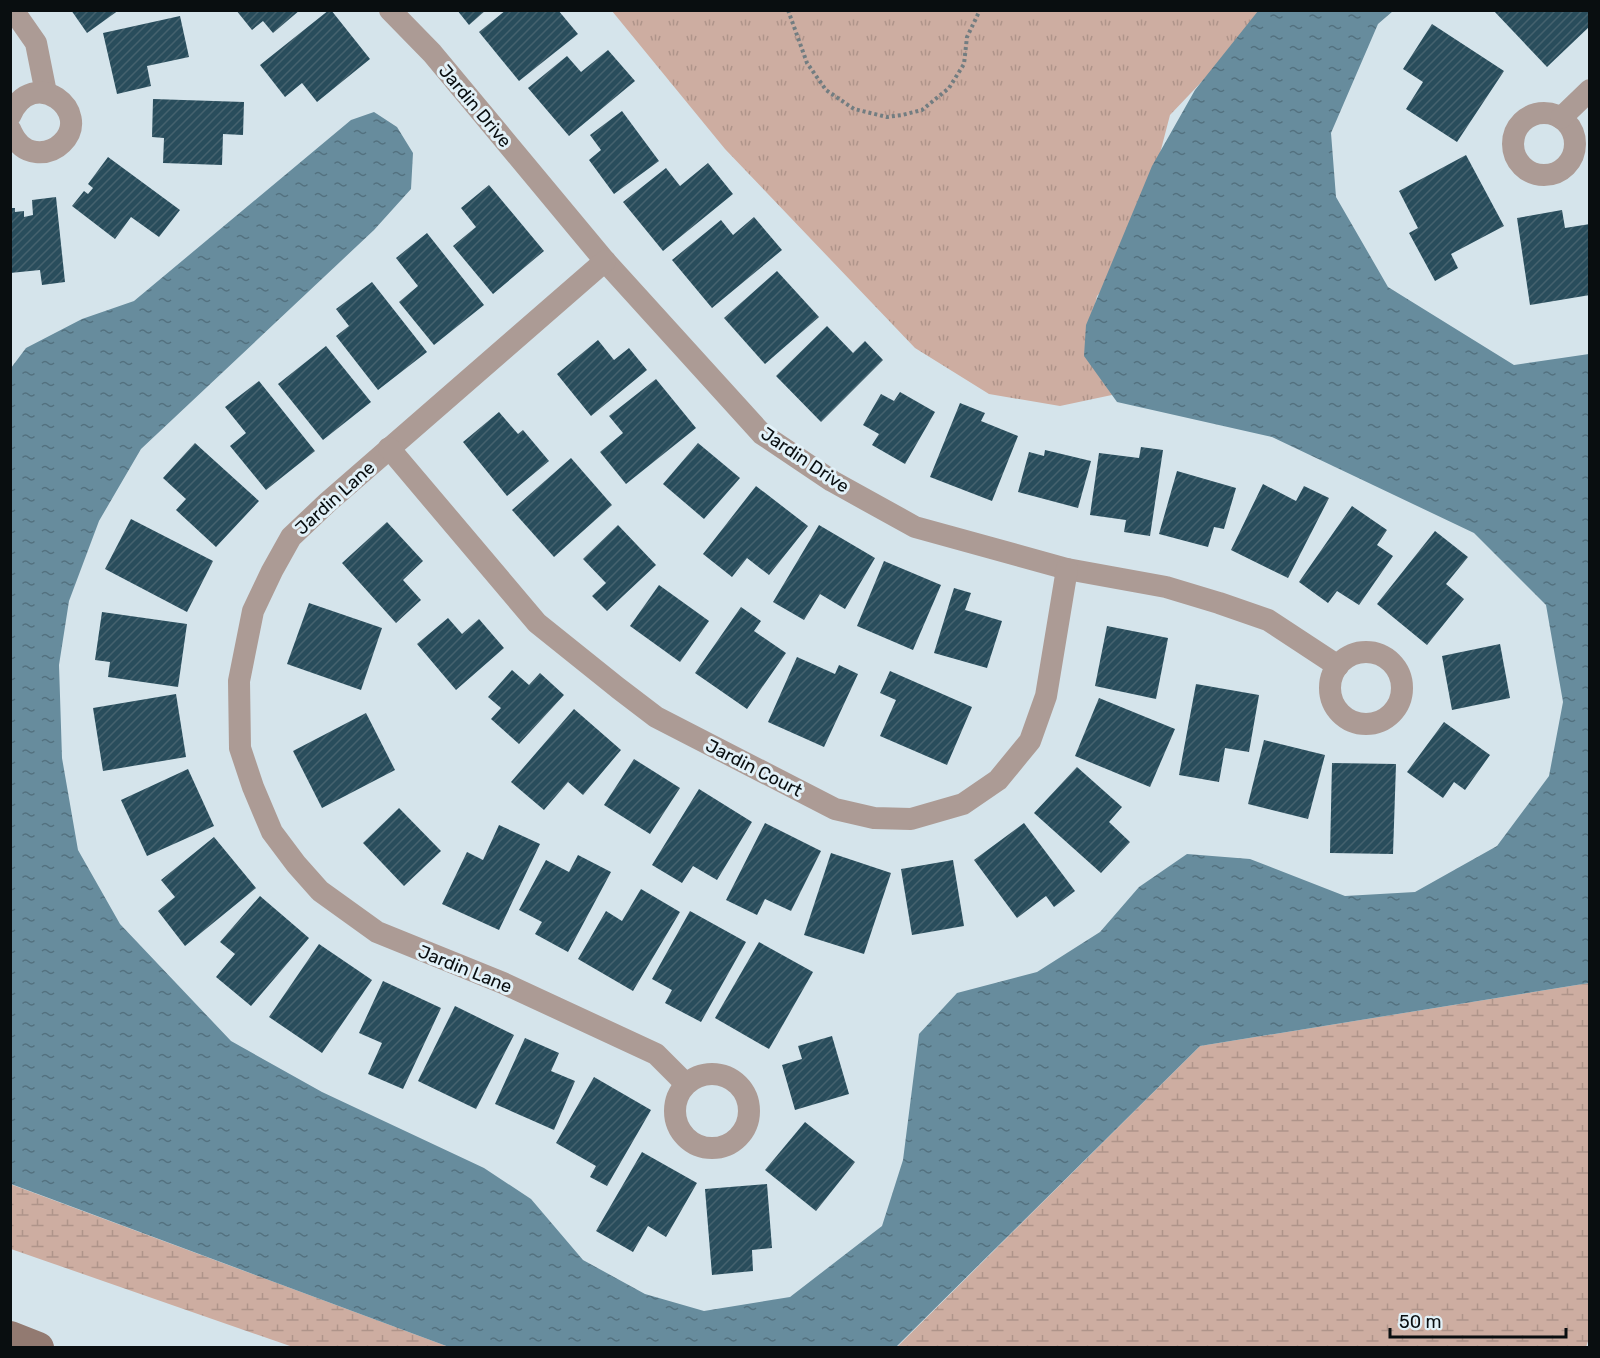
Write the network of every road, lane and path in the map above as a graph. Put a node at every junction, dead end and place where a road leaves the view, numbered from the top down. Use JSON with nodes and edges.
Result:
{"nodes":[{"id":1,"x":13,"y":10,"type":"edge"},
{"id":2,"x":390,"y":10,"type":"edge"},
{"id":3,"x":788,"y":10,"type":"edge"},
{"id":4,"x":980,"y":10,"type":"edge"},
{"id":5,"x":1590,"y":90,"type":"edge"},
{"id":6,"x":46,"y":93,"type":"junction"},
{"id":7,"x":10,"y":116,"type":"edge"},
{"id":8,"x":1562,"y":118,"type":"dead end"},
{"id":9,"x":10,"y":129,"type":"edge"},
{"id":10,"x":605,"y":261,"type":"junction"},
{"id":11,"x":390,"y":448,"type":"junction"},
{"id":12,"x":1067,"y":569,"type":"junction"},
{"id":13,"x":1338,"y":666,"type":"dead end"},
{"id":14,"x":686,"y":1084,"type":"dead end"},
{"id":15,"x":10,"y":1337,"type":"edge"},
{"id":16,"x":38,"y":1347,"type":"edge"}],
"edges":[{"from":1,"to":6,"type":"street"},
{"from":2,"to":10,"type":"street","name":"Jardin Drive"},
{"from":3,"to":4,"type":"path"},
{"from":5,"to":8,"type":"street"},
{"from":6,"to":7,"type":"street"},
{"from":6,"to":9,"type":"street"},
{"from":10,"to":11,"type":"street","name":"Jardin Lane"},
{"from":10,"to":12,"type":"street","name":"Jardin Drive"},
{"from":11,"to":12,"type":"street","name":"Jardin Court"},
{"from":11,"to":14,"type":"street","name":"Jardin Lane"},
{"from":12,"to":13,"type":"street","name":"Jardin Drive"},
{"from":15,"to":16,"type":"street"}]}
